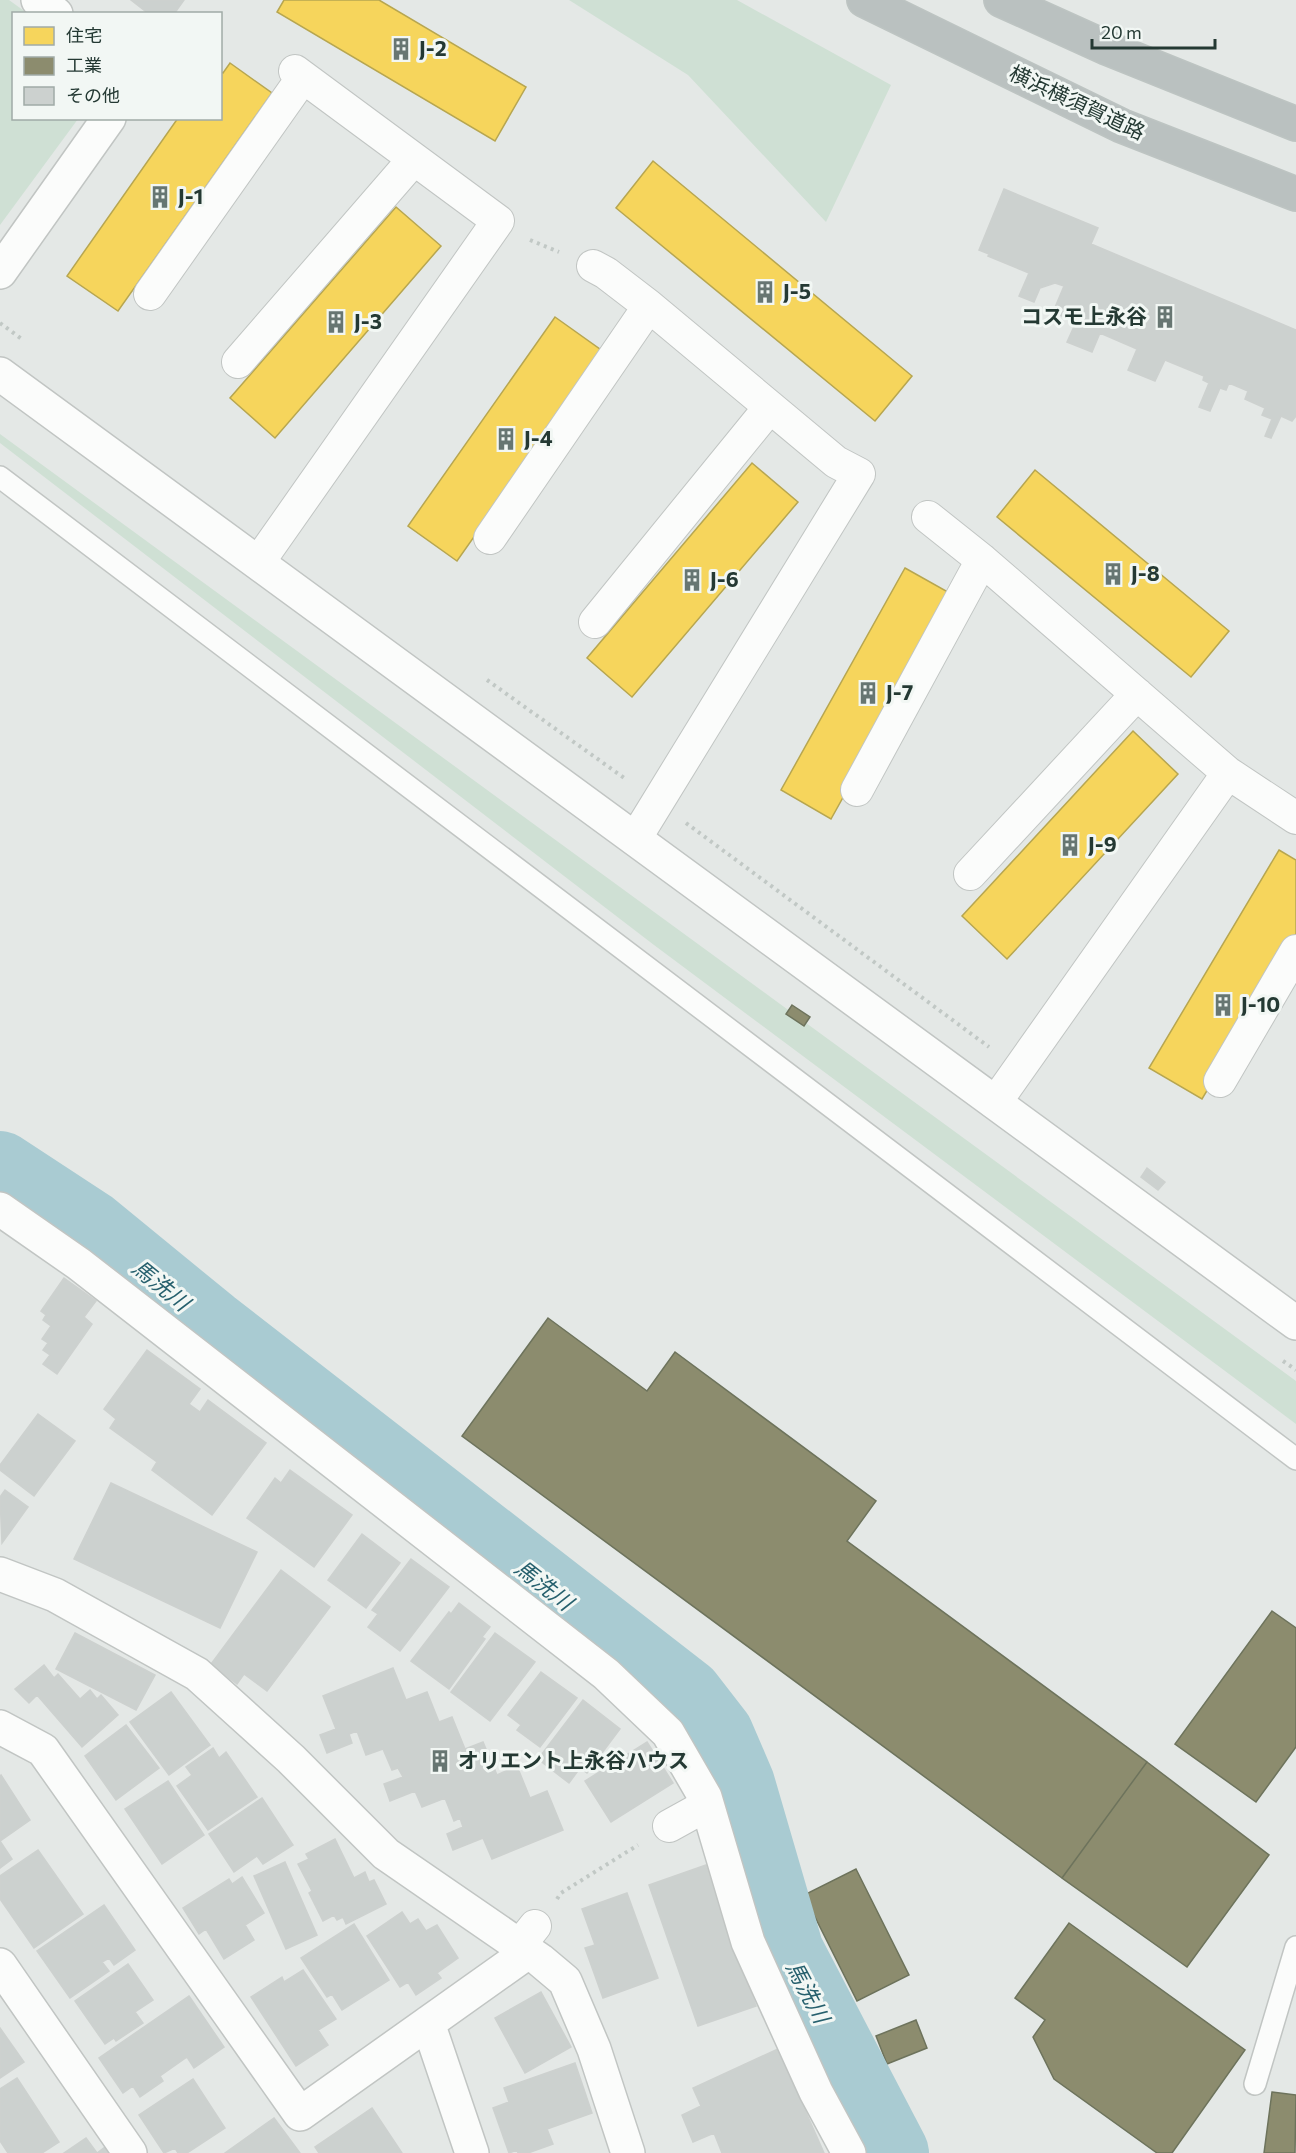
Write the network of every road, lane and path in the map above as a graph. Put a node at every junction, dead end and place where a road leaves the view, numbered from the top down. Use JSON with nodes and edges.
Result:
{"nodes":[{"id":1,"x":38,"y":0,"type":"edge"},
{"id":2,"x":864,"y":0,"type":"edge"},
{"id":3,"x":1001,"y":0,"type":"edge"},
{"id":4,"x":53,"y":12,"type":"edge"},
{"id":5,"x":108,"y":120,"type":"edge"},
{"id":6,"x":1296,"y":124,"type":"edge"},
{"id":7,"x":414,"y":159,"type":"junction"},
{"id":8,"x":1296,"y":194,"type":"edge"},
{"id":9,"x":501,"y":229,"type":"junction"},
{"id":10,"x":593,"y":266,"type":"joint"},
{"id":11,"x":0,"y":273,"type":"edge"},
{"id":12,"x":150,"y":294,"type":"dead end"},
{"id":13,"x":649,"y":306,"type":"junction"},
{"id":14,"x":238,"y":362,"type":"dead end"},
{"id":15,"x":0,"y":374,"type":"edge"},
{"id":16,"x":770,"y":407,"type":"junction"},
{"id":17,"x":0,"y":477,"type":"edge"},
{"id":18,"x":928,"y":517,"type":"dead end"},
{"id":19,"x":490,"y":538,"type":"dead end"},
{"id":20,"x":982,"y":560,"type":"junction"},
{"id":21,"x":258,"y":563,"type":"junction"},
{"id":22,"x":595,"y":622,"type":"dead end"},
{"id":23,"x":1137,"y":694,"type":"junction"},
{"id":24,"x":1228,"y":773,"type":"junction"},
{"id":25,"x":857,"y":790,"type":"dead end"},
{"id":26,"x":658,"y":802,"type":"junction"},
{"id":27,"x":1296,"y":818,"type":"edge"},
{"id":28,"x":635,"y":839,"type":"junction"},
{"id":29,"x":970,"y":874,"type":"dead end"},
{"id":30,"x":1296,"y":951,"type":"edge"},
{"id":31,"x":1019,"y":1070,"type":"junction"},
{"id":32,"x":1220,"y":1082,"type":"dead end"},
{"id":33,"x":995,"y":1103,"type":"junction"},
{"id":34,"x":0,"y":1209,"type":"edge"},
{"id":35,"x":1296,"y":1323,"type":"edge"},
{"id":36,"x":1296,"y":1459,"type":"edge"},
{"id":37,"x":0,"y":1574,"type":"edge"},
{"id":38,"x":0,"y":1727,"type":"edge"},
{"id":39,"x":707,"y":1805,"type":"junction"},
{"id":40,"x":669,"y":1826,"type":"joint"},
{"id":41,"x":527,"y":1941,"type":"junction"},
{"id":42,"x":1296,"y":1947,"type":"edge"},
{"id":43,"x":0,"y":1965,"type":"edge"},
{"id":44,"x":428,"y":2023,"type":"junction"},
{"id":45,"x":1255,"y":2084,"type":"dead end"},
{"id":46,"x":130,"y":2153,"type":"edge"},
{"id":47,"x":471,"y":2153,"type":"edge"},
{"id":48,"x":628,"y":2153,"type":"edge"},
{"id":49,"x":849,"y":2153,"type":"edge"}],
"edges":[{"from":1,"to":4,"type":"street"},
{"from":2,"to":8,"type":"highway","name":"横浜横須賀道路"},
{"from":3,"to":6,"type":"highway"},
{"from":5,"to":11,"type":"street"},
{"from":7,"to":9,"type":"street"},
{"from":7,"to":12,"type":"street"},
{"from":7,"to":14,"type":"street"},
{"from":9,"to":10,"type":"path"},
{"from":9,"to":21,"type":"street"},
{"from":10,"to":13,"type":"street"},
{"from":13,"to":16,"type":"street"},
{"from":13,"to":19,"type":"street"},
{"from":15,"to":21,"type":"street"},
{"from":16,"to":22,"type":"street"},
{"from":16,"to":26,"type":"street"},
{"from":17,"to":36,"type":"lane"},
{"from":18,"to":20,"type":"street"},
{"from":20,"to":23,"type":"street"},
{"from":20,"to":25,"type":"street"},
{"from":21,"to":28,"type":"street"},
{"from":23,"to":24,"type":"street"},
{"from":23,"to":29,"type":"street"},
{"from":24,"to":27,"type":"street"},
{"from":24,"to":31,"type":"street"},
{"from":26,"to":28,"type":"street"},
{"from":26,"to":31,"type":"path"},
{"from":28,"to":33,"type":"street"},
{"from":30,"to":32,"type":"street"},
{"from":31,"to":33,"type":"street"},
{"from":33,"to":35,"type":"street"},
{"from":34,"to":39,"type":"street"},
{"from":37,"to":41,"type":"street"},
{"from":38,"to":44,"type":"street"},
{"from":39,"to":40,"type":"street"},
{"from":39,"to":49,"type":"street"},
{"from":40,"to":41,"type":"path"},
{"from":41,"to":44,"type":"street"},
{"from":41,"to":48,"type":"street"},
{"from":42,"to":45,"type":"lane"},
{"from":43,"to":46,"type":"street"},
{"from":44,"to":47,"type":"street"}]}
